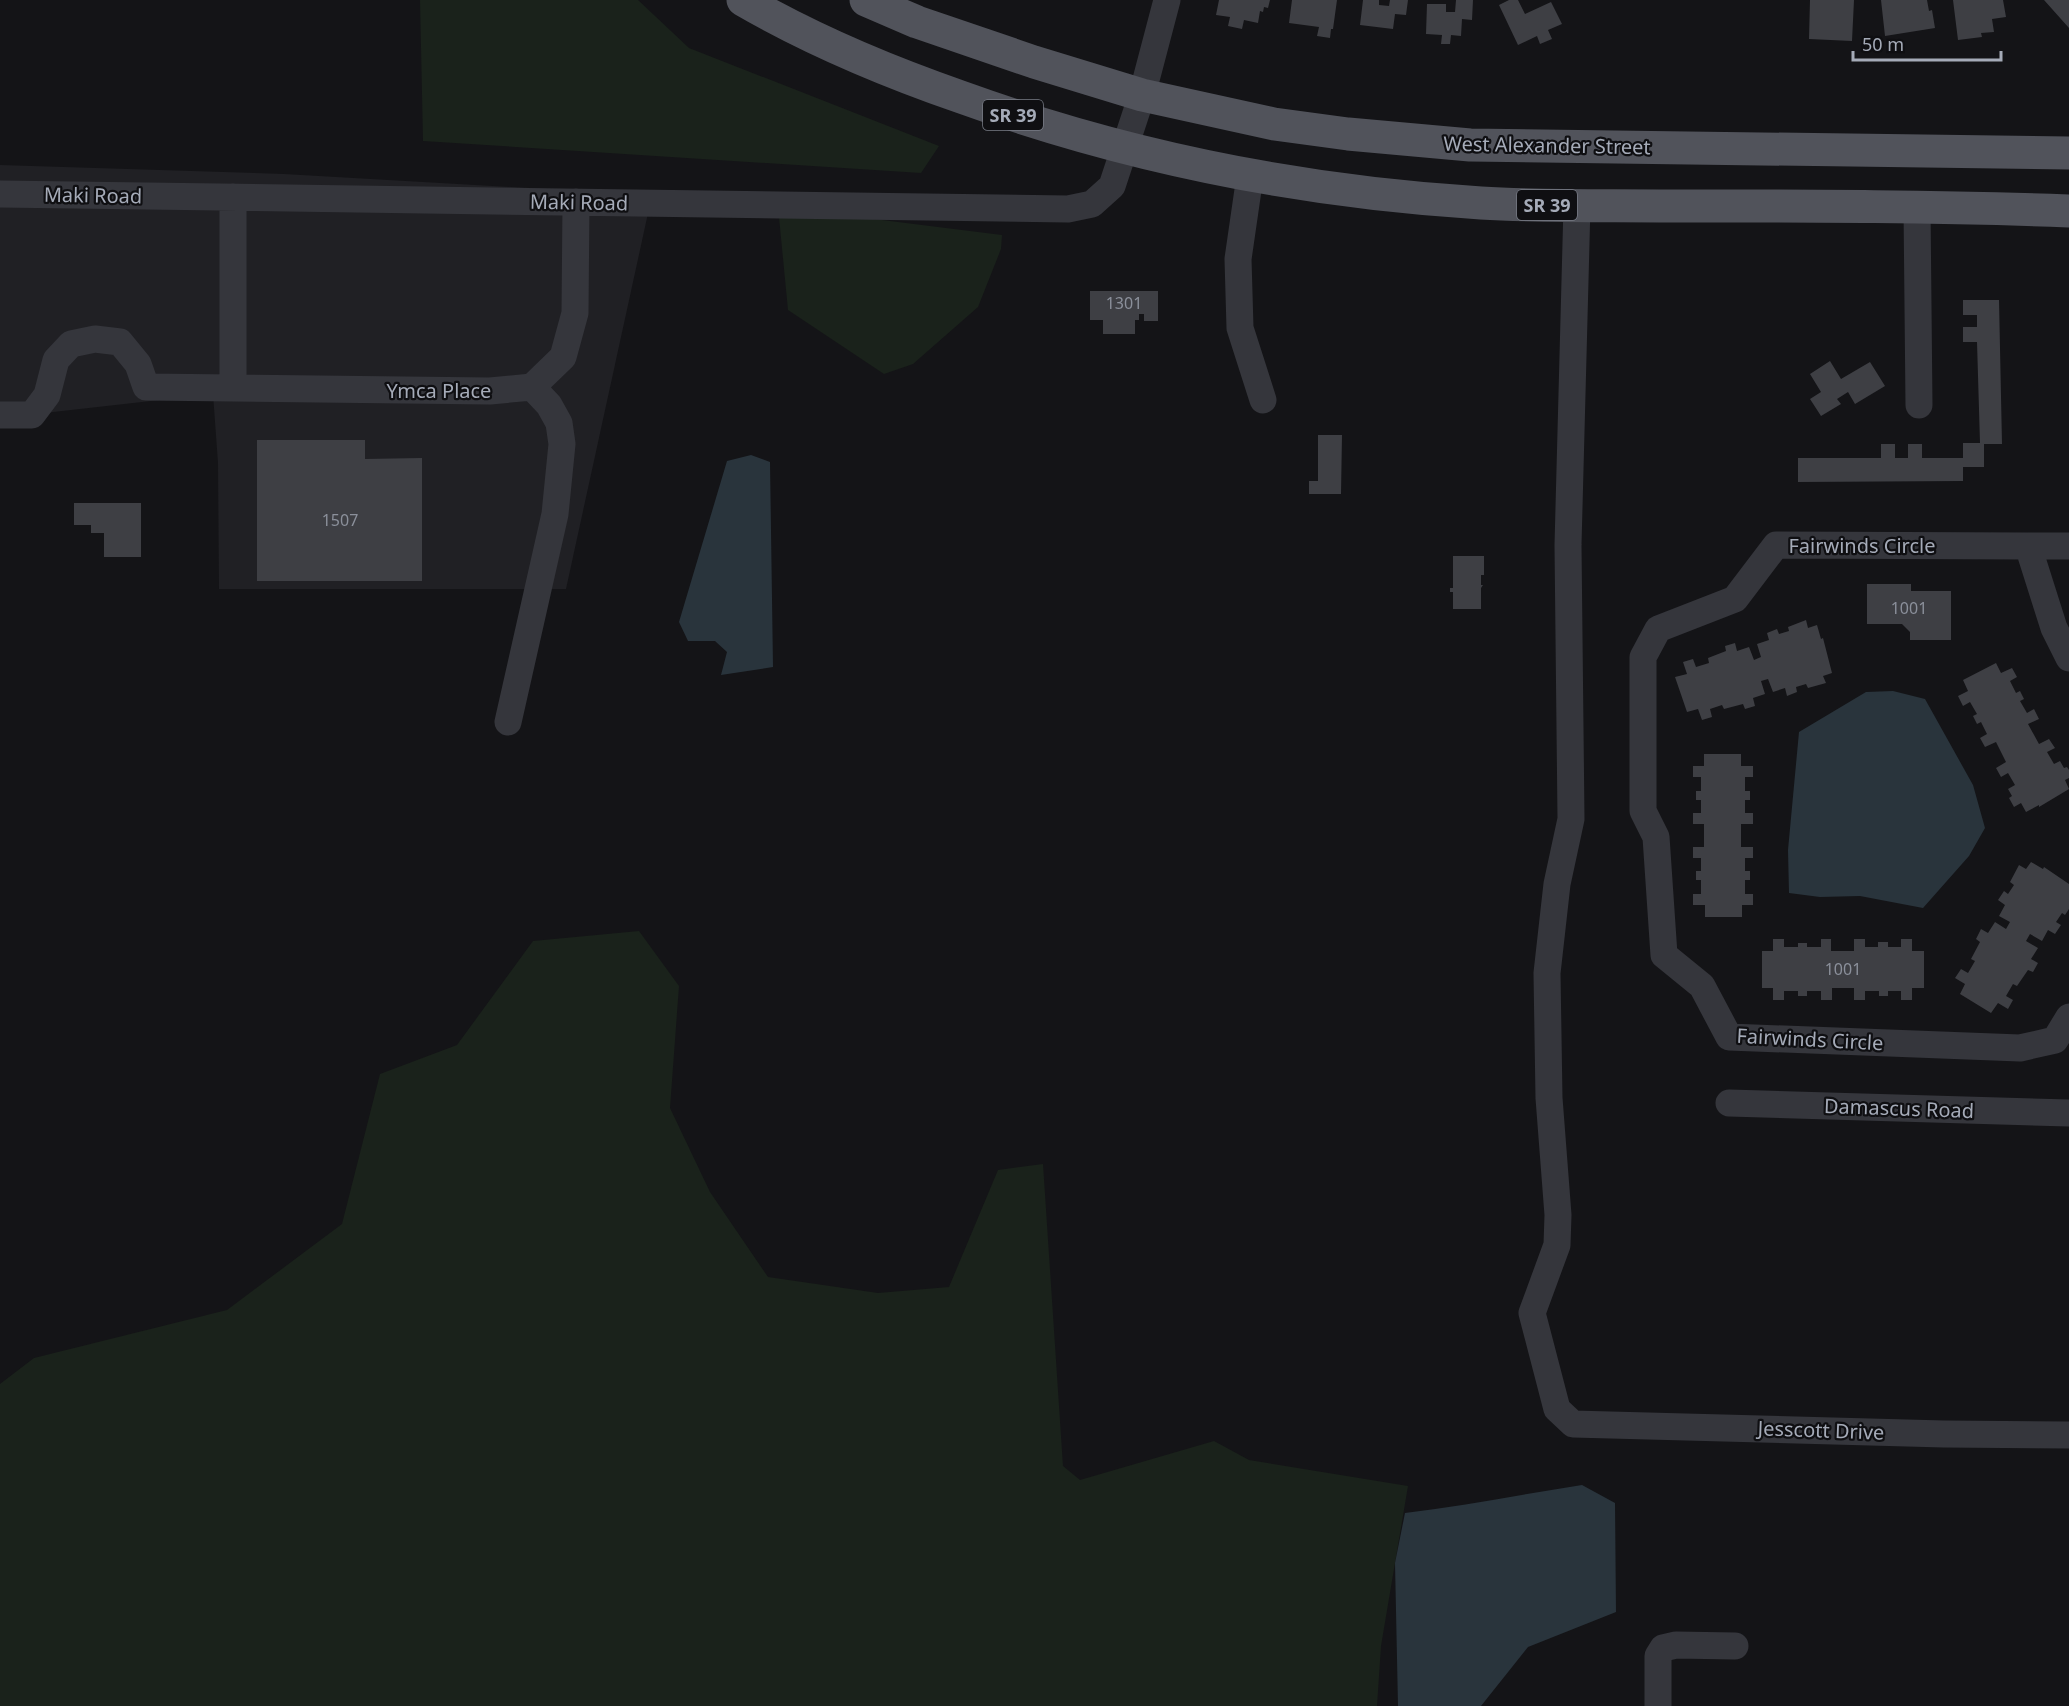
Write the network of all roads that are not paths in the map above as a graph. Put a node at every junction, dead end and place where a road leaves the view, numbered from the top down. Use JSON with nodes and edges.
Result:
{"nodes":[{"id":1,"x":743,"y":0,"type":"edge"},
{"id":2,"x":866,"y":0,"type":"edge"},
{"id":3,"x":1167,"y":0,"type":"edge"},
{"id":4,"x":1142,"y":95,"type":"junction"},
{"id":5,"x":1124,"y":149,"type":"junction"},
{"id":6,"x":2069,"y":153,"type":"edge"},
{"id":7,"x":1250,"y":176,"type":"junction"},
{"id":8,"x":0,"y":194,"type":"edge"},
{"id":9,"x":232,"y":197,"type":"junction"},
{"id":10,"x":576,"y":202,"type":"junction"},
{"id":11,"x":1577,"y":205,"type":"junction"},
{"id":12,"x":1917,"y":207,"type":"junction"},
{"id":13,"x":2069,"y":211,"type":"edge"},
{"id":14,"x":532,"y":387,"type":"junction"},
{"id":15,"x":232,"y":388,"type":"junction"},
{"id":16,"x":1263,"y":400,"type":"dead end"},
{"id":17,"x":1919,"y":405,"type":"dead end"},
{"id":18,"x":0,"y":415,"type":"edge"},
{"id":19,"x":2028,"y":546,"type":"junction"},
{"id":20,"x":2069,"y":546,"type":"edge"},
{"id":21,"x":2068,"y":655,"type":"edge"},
{"id":22,"x":508,"y":722,"type":"dead end"},
{"id":23,"x":2069,"y":1017,"type":"edge"},
{"id":24,"x":1729,"y":1103,"type":"dead end"},
{"id":25,"x":2069,"y":1113,"type":"edge"},
{"id":26,"x":2069,"y":1435,"type":"edge"},
{"id":27,"x":1735,"y":1646,"type":"dead end"},
{"id":28,"x":1658,"y":1706,"type":"edge"}],
"edges":[{"from":1,"to":5,"type":"main road","number":"SR 39"},
{"from":2,"to":4,"type":"main road","name":"West Alexander Street"},
{"from":3,"to":4,"type":"street","name":"Maki Road"},
{"from":4,"to":5,"type":"street","name":"Maki Road"},
{"from":4,"to":6,"type":"main road","name":"West Alexander Street"},
{"from":5,"to":7,"type":"main road","number":"SR 39"},
{"from":5,"to":10,"type":"street","name":"Maki Road"},
{"from":7,"to":11,"type":"main road","number":"SR 39"},
{"from":7,"to":16,"type":"street"},
{"from":8,"to":9,"type":"street","name":"Maki Road"},
{"from":9,"to":10,"type":"street","name":"Maki Road"},
{"from":9,"to":15,"type":"street"},
{"from":10,"to":14,"type":"street"},
{"from":11,"to":12,"type":"main road","number":"SR 39"},
{"from":11,"to":26,"type":"street","name":"Jesscott Drive"},
{"from":12,"to":13,"type":"main road","number":"SR 39"},
{"from":12,"to":17,"type":"street"},
{"from":14,"to":15,"type":"street","name":"Ymca Place"},
{"from":14,"to":22,"type":"street"},
{"from":15,"to":18,"type":"street","name":"Ymca Place"},
{"from":19,"to":20,"type":"street","name":"Fairwinds Circle"},
{"from":19,"to":21,"type":"street"},
{"from":19,"to":23,"type":"street","name":"Fairwinds Circle"},
{"from":24,"to":25,"type":"street","name":"Damascus Road"},
{"from":27,"to":28,"type":"street"}]}
